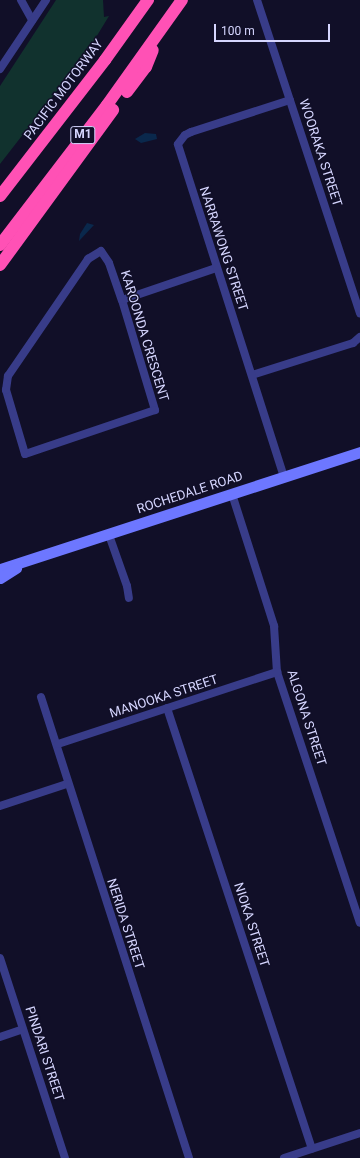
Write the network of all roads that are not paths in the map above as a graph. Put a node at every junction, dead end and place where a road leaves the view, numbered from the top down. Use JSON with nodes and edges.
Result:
{"nodes":[{"id":1,"x":21,"y":0,"type":"edge"},
{"id":2,"x":46,"y":0,"type":"edge"},
{"id":3,"x":148,"y":0,"type":"edge"},
{"id":4,"x":182,"y":0,"type":"edge"},
{"id":5,"x":257,"y":0,"type":"edge"},
{"id":6,"x":32,"y":20,"type":"junction"},
{"id":7,"x":166,"y":24,"type":"junction"},
{"id":8,"x":0,"y":69,"type":"edge"},
{"id":9,"x":290,"y":100,"type":"junction"},
{"id":10,"x":0,"y":196,"type":"edge"},
{"id":11,"x":0,"y":245,"type":"edge"},
{"id":12,"x":0,"y":265,"type":"edge"},
{"id":13,"x":216,"y":268,"type":"junction"},
{"id":14,"x":122,"y":300,"type":"junction"},
{"id":15,"x":360,"y":313,"type":"edge"},
{"id":16,"x":360,"y":337,"type":"edge"},
{"id":17,"x":252,"y":375,"type":"junction"},
{"id":18,"x":360,"y":452,"type":"edge"},
{"id":19,"x":284,"y":477,"type":"junction"},
{"id":20,"x":232,"y":494,"type":"junction"},
{"id":21,"x":109,"y":535,"type":"junction"},
{"id":22,"x":28,"y":561,"type":"junction"},
{"id":23,"x":0,"y":569,"type":"edge"},
{"id":24,"x":0,"y":578,"type":"edge"},
{"id":25,"x":129,"y":598,"type":"dead end"},
{"id":26,"x":277,"y":672,"type":"junction"},
{"id":27,"x":41,"y":697,"type":"dead end"},
{"id":28,"x":167,"y":708,"type":"junction"},
{"id":29,"x":58,"y":744,"type":"junction"},
{"id":30,"x":67,"y":784,"type":"junction"},
{"id":31,"x":0,"y":806,"type":"edge"},
{"id":32,"x":360,"y":923,"type":"edge"},
{"id":33,"x":0,"y":958,"type":"edge"},
{"id":34,"x":23,"y":1029,"type":"junction"},
{"id":35,"x":0,"y":1037,"type":"edge"},
{"id":36,"x":360,"y":1133,"type":"edge"},
{"id":37,"x":312,"y":1149,"type":"junction"},
{"id":38,"x":66,"y":1158,"type":"edge"},
{"id":39,"x":189,"y":1158,"type":"edge"},
{"id":40,"x":284,"y":1158,"type":"edge"}],
"edges":[{"from":1,"to":6,"type":"street"},
{"from":2,"to":6,"type":"street"},
{"from":3,"to":10,"type":"highway","name":"PACIFIC MOTORWAY","number":"M1"},
{"from":4,"to":7,"type":"highway","number":"M1"},
{"from":5,"to":9,"type":"street","name":"WOORAKA STREET"},
{"from":6,"to":8,"type":"street"},
{"from":7,"to":11,"type":"highway","number":"M1"},
{"from":7,"to":12,"type":"highway"},
{"from":9,"to":13,"type":"street","name":"NARRAWONG STREET"},
{"from":9,"to":15,"type":"street","name":"WOORAKA STREET"},
{"from":13,"to":14,"type":"street"},
{"from":13,"to":17,"type":"street","name":"NARRAWONG STREET"},
{"from":14,"to":14,"type":"street","name":"KAROONDA CRESCENT"},
{"from":16,"to":17,"type":"street"},
{"from":17,"to":19,"type":"street","name":"NARRAWONG STREET"},
{"from":18,"to":19,"type":"main road","name":"ROCHEDALE ROAD"},
{"from":19,"to":20,"type":"main road","name":"ROCHEDALE ROAD"},
{"from":20,"to":21,"type":"main road","name":"ROCHEDALE ROAD"},
{"from":20,"to":26,"type":"street","name":"ALGONA STREET"},
{"from":21,"to":22,"type":"main road","name":"ROCHEDALE ROAD"},
{"from":21,"to":25,"type":"street"},
{"from":22,"to":23,"type":"main road","name":"ROCHEDALE ROAD"},
{"from":22,"to":24,"type":"main road","name":"ROCHEDALE ROAD"},
{"from":26,"to":28,"type":"street","name":"MANOOKA STREET"},
{"from":26,"to":32,"type":"street","name":"ALGONA STREET"},
{"from":27,"to":29,"type":"street","name":"NERIDA STREET"},
{"from":28,"to":29,"type":"street","name":"MANOOKA STREET"},
{"from":28,"to":37,"type":"street","name":"NIOKA STREET"},
{"from":29,"to":30,"type":"street","name":"NERIDA STREET"},
{"from":30,"to":31,"type":"street"},
{"from":30,"to":39,"type":"street","name":"NERIDA STREET"},
{"from":33,"to":34,"type":"street","name":"PINDARI STREET"},
{"from":34,"to":35,"type":"street"},
{"from":34,"to":38,"type":"street","name":"PINDARI STREET"},
{"from":36,"to":37,"type":"street"},
{"from":37,"to":40,"type":"street"}]}
